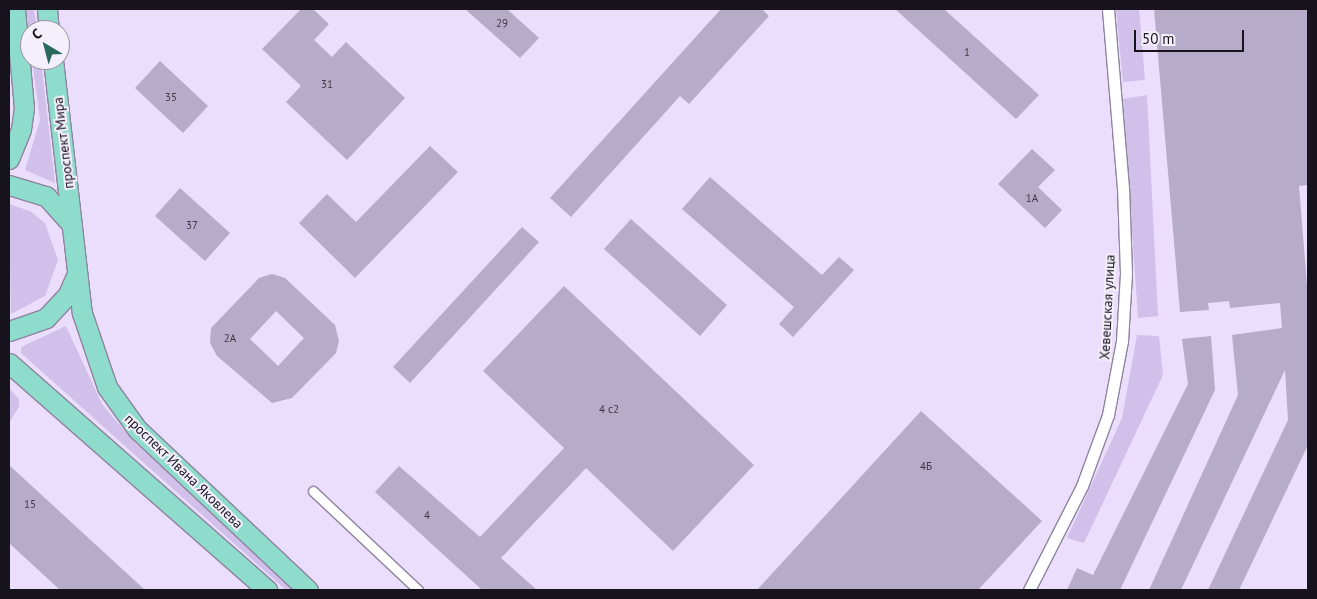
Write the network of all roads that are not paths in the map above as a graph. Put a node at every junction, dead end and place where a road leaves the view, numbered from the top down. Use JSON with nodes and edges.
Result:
{"nodes":[{"id":1,"x":15,"y":9,"type":"edge"},
{"id":2,"x":1108,"y":9,"type":"edge"},
{"id":3,"x":54,"y":70,"type":"edge"},
{"id":4,"x":9,"y":159,"type":"edge"},
{"id":5,"x":9,"y":185,"type":"edge"},
{"id":6,"x":72,"y":226,"type":"junction"},
{"id":7,"x":77,"y":274,"type":"junction"},
{"id":8,"x":9,"y":331,"type":"edge"},
{"id":9,"x":9,"y":363,"type":"edge"},
{"id":10,"x":314,"y":491,"type":"dead end"},
{"id":11,"x":267,"y":590,"type":"edge"},
{"id":12,"x":308,"y":590,"type":"edge"},
{"id":13,"x":418,"y":590,"type":"edge"},
{"id":14,"x":1029,"y":590,"type":"edge"}],
"edges":[{"from":1,"to":4,"type":"main road"},
{"from":2,"to":14,"type":"street","name":"Хевешская улица"},
{"from":3,"to":6,"type":"main road","name":"проспект Мира"},
{"from":5,"to":6,"type":"main road"},
{"from":6,"to":7,"type":"main road","name":"проспект Мира"},
{"from":7,"to":8,"type":"main road"},
{"from":7,"to":12,"type":"main road","name":"проспект Ивана Яковлева"},
{"from":9,"to":11,"type":"main road"},
{"from":10,"to":13,"type":"street"}]}
